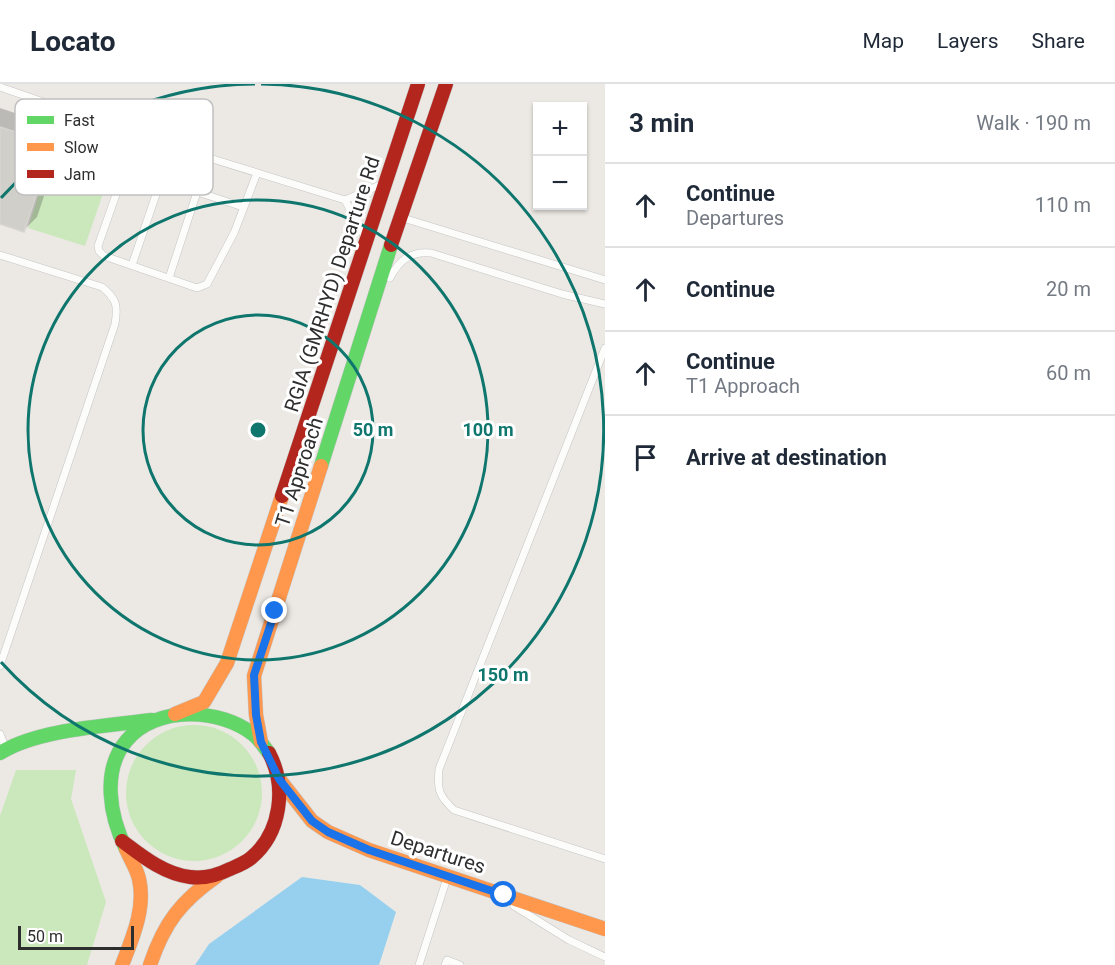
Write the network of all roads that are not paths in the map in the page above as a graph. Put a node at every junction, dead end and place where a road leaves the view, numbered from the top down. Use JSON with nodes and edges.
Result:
{"nodes":[{"id":1,"x":418,"y":84,"type":"edge"},
{"id":2,"x":446,"y":84,"type":"edge"},
{"id":3,"x":0,"y":87,"type":"edge"},
{"id":4,"x":35,"y":99,"type":"edge"},
{"id":5,"x":213,"y":159,"type":"edge"},
{"id":6,"x":256,"y":174,"type":"junction"},
{"id":7,"x":385,"y":183,"type":"junction"},
{"id":8,"x":116,"y":195,"type":"edge"},
{"id":9,"x":156,"y":195,"type":"edge"},
{"id":10,"x":196,"y":195,"type":"edge"},
{"id":11,"x":206,"y":195,"type":"edge"},
{"id":12,"x":345,"y":200,"type":"junction"},
{"id":13,"x":243,"y":207,"type":"junction"},
{"id":14,"x":376,"y":209,"type":"junction"},
{"id":15,"x":400,"y":217,"type":"junction"},
{"id":16,"x":366,"y":240,"type":"junction"},
{"id":17,"x":0,"y":255,"type":"edge"},
{"id":18,"x":132,"y":265,"type":"junction"},
{"id":19,"x":169,"y":278,"type":"junction"},
{"id":20,"x":605,"y":280,"type":"edge"},
{"id":21,"x":605,"y":304,"type":"edge"},
{"id":22,"x":371,"y":309,"type":"junction"},
{"id":23,"x":605,"y":348,"type":"edge"},
{"id":24,"x":0,"y":666,"type":"edge"},
{"id":25,"x":175,"y":714,"type":"junction"},
{"id":26,"x":152,"y":720,"type":"junction"},
{"id":27,"x":0,"y":734,"type":"edge"},
{"id":28,"x":261,"y":742,"type":"junction"},
{"id":29,"x":3,"y":750,"type":"edge"},
{"id":30,"x":279,"y":779,"type":"junction"},
{"id":31,"x":122,"y":841,"type":"junction"},
{"id":32,"x":605,"y":859,"type":"edge"},
{"id":33,"x":220,"y":874,"type":"junction"},
{"id":34,"x":448,"y":876,"type":"junction"},
{"id":35,"x":484,"y":888,"type":"junction"},
{"id":36,"x":605,"y":929,"type":"edge"},
{"id":37,"x":605,"y":957,"type":"edge"},
{"id":38,"x":122,"y":965,"type":"edge"},
{"id":39,"x":150,"y":965,"type":"edge"},
{"id":40,"x":419,"y":965,"type":"edge"},
{"id":41,"x":445,"y":965,"type":"edge"},
{"id":42,"x":460,"y":965,"type":"edge"}],
"edges":[{"from":1,"to":7,"type":"main road","name":"RGIA (GMRHYD) Departure Rd"},
{"from":2,"to":15,"type":"main road","name":"T1 Approach"},
{"from":3,"to":4,"type":"lane"},
{"from":5,"to":6,"type":"lane"},
{"from":6,"to":12,"type":"lane"},
{"from":6,"to":13,"type":"lane"},
{"from":7,"to":12,"type":"lane"},
{"from":7,"to":14,"type":"main road","name":"RGIA (GMRHYD) Departure Rd"},
{"from":8,"to":18,"type":"lane"},
{"from":9,"to":18,"type":"lane"},
{"from":10,"to":19,"type":"lane"},
{"from":11,"to":13,"type":"lane"},
{"from":12,"to":16,"type":"lane"},
{"from":13,"to":19,"type":"lane"},
{"from":14,"to":15,"type":"main road"},
{"from":14,"to":16,"type":"main road","name":"RGIA (GMRHYD) Departure Rd"},
{"from":15,"to":20,"type":"lane"},
{"from":15,"to":22,"type":"main road","name":"T1 Approach"},
{"from":16,"to":25,"type":"main road","name":"RGIA (GMRHYD) Departure Rd"},
{"from":17,"to":24,"type":"lane"},
{"from":18,"to":19,"type":"lane"},
{"from":21,"to":22,"type":"lane"},
{"from":22,"to":28,"type":"main road","name":"T1 Approach"},
{"from":23,"to":32,"type":"lane"},
{"from":25,"to":26,"type":"main road"},
{"from":25,"to":28,"type":"main road"},
{"from":26,"to":29,"type":"main road"},
{"from":26,"to":31,"type":"main road"},
{"from":27,"to":29,"type":"lane"},
{"from":28,"to":30,"type":"main road"},
{"from":30,"to":33,"type":"main road"},
{"from":30,"to":34,"type":"main road","name":"Departures"},
{"from":31,"to":33,"type":"main road"},
{"from":31,"to":38,"type":"main road"},
{"from":33,"to":39,"type":"main road"},
{"from":34,"to":35,"type":"main road","name":"Departures"},
{"from":34,"to":40,"type":"lane"},
{"from":35,"to":36,"type":"main road","name":"Departures"},
{"from":35,"to":37,"type":"lane"},
{"from":41,"to":42,"type":"lane"}]}
